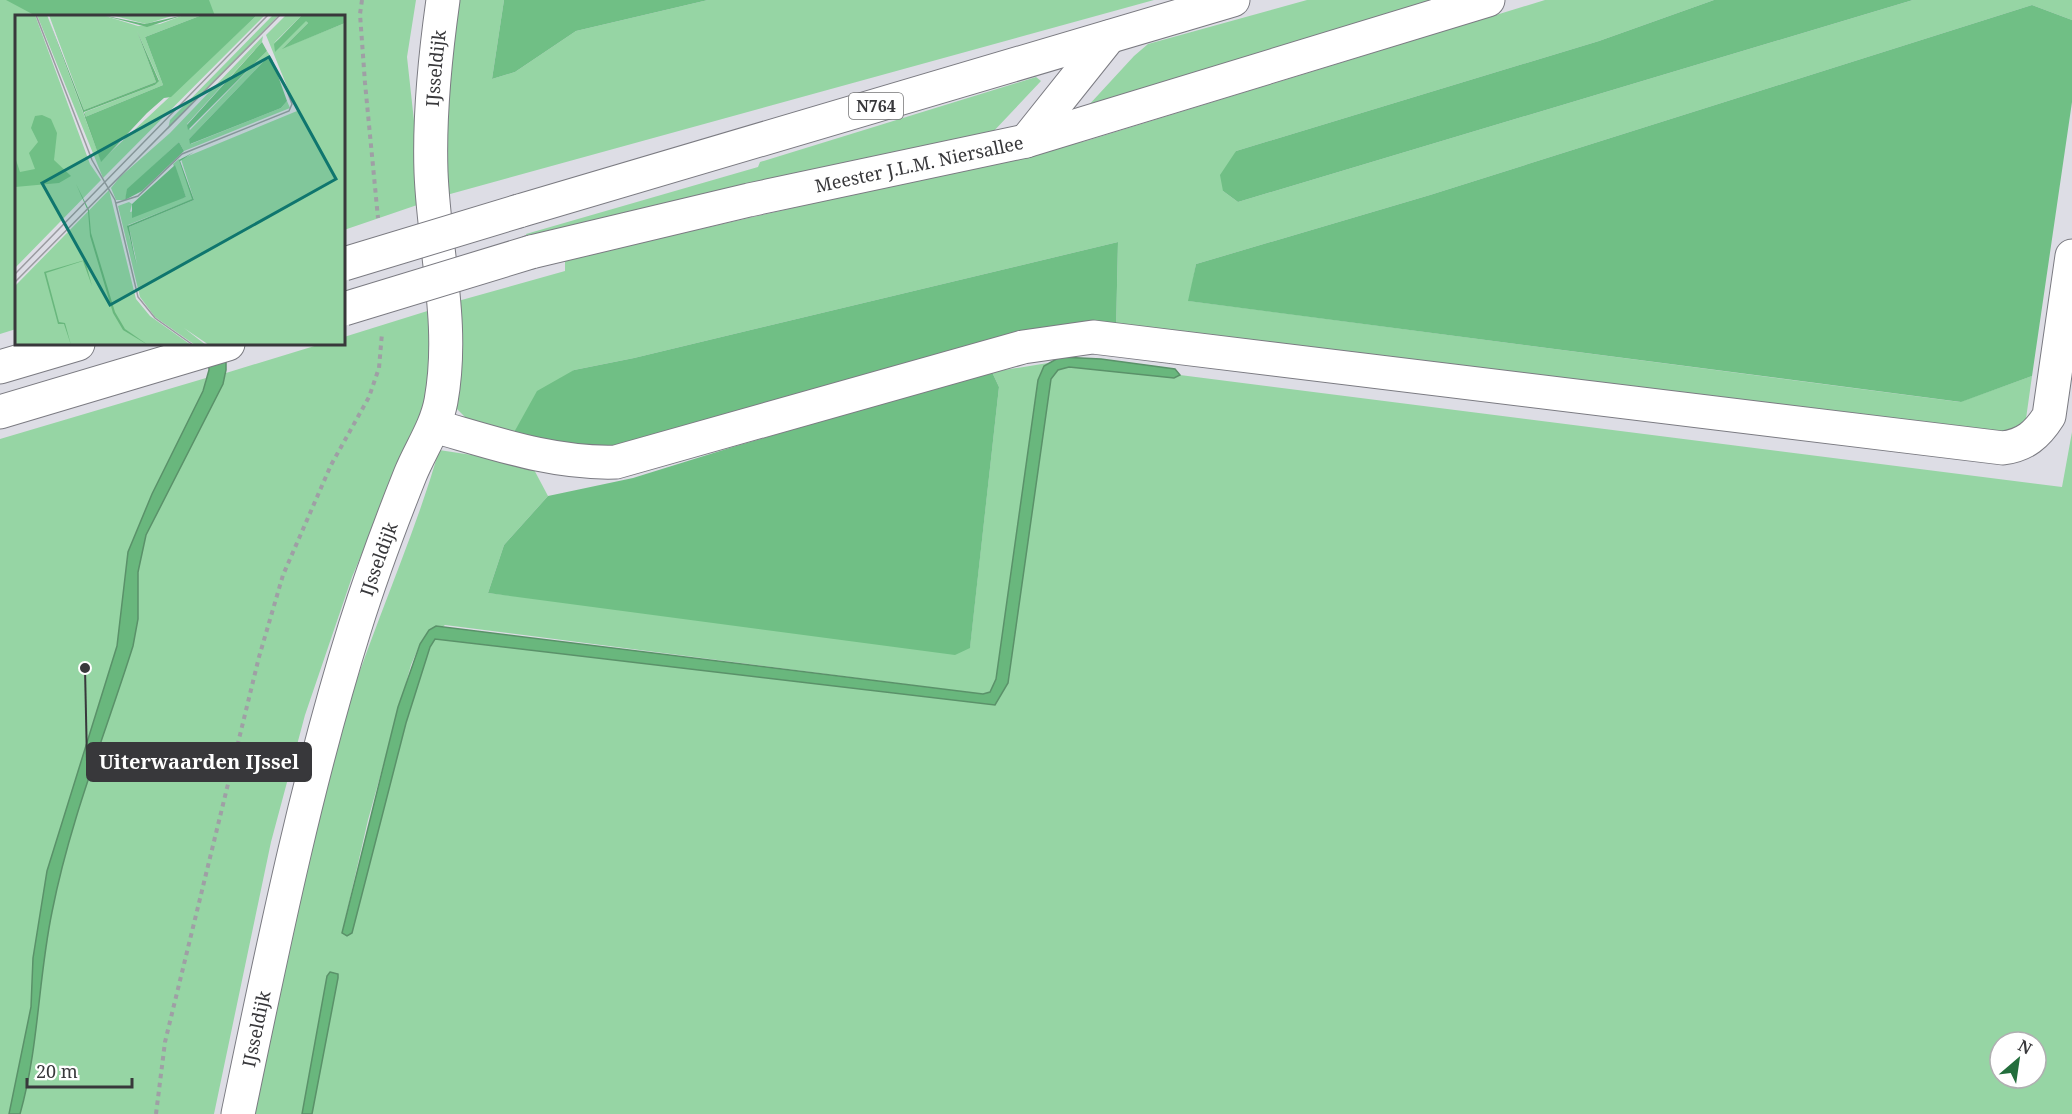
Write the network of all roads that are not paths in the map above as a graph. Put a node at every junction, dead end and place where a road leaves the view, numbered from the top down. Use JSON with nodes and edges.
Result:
{"nodes":[{"id":1,"x":443,"y":0,"type":"edge"},
{"id":2,"x":1233,"y":0,"type":"edge"},
{"id":3,"x":1488,"y":0,"type":"edge"},
{"id":4,"x":1109,"y":37,"type":"junction"},
{"id":5,"x":1026,"y":141,"type":"junction"},
{"id":6,"x":2072,"y":256,"type":"edge"},
{"id":7,"x":345,"y":264,"type":"edge"},
{"id":8,"x":345,"y":309,"type":"edge"},
{"id":9,"x":75,"y":345,"type":"edge"},
{"id":10,"x":225,"y":345,"type":"edge"},
{"id":11,"x":0,"y":367,"type":"edge"},
{"id":12,"x":0,"y":412,"type":"edge"},
{"id":13,"x":434,"y":426,"type":"junction"},
{"id":14,"x":238,"y":1114,"type":"edge"}],
"edges":[{"from":1,"to":13,"type":"street","name":"IJsseldijk"},
{"from":2,"to":4,"type":"street","number":"N764"},
{"from":3,"to":5,"type":"street","name":"Meester J.L.M. Niersallee"},
{"from":4,"to":5,"type":"street"},
{"from":4,"to":7,"type":"street","number":"N764","bridge":true},
{"from":5,"to":8,"type":"street","name":"Meester J.L.M. Niersallee","bridge":true},
{"from":6,"to":13,"type":"street"},
{"from":9,"to":11,"type":"street"},
{"from":10,"to":12,"type":"street"},
{"from":13,"to":14,"type":"street","name":"IJsseldijk"}]}
